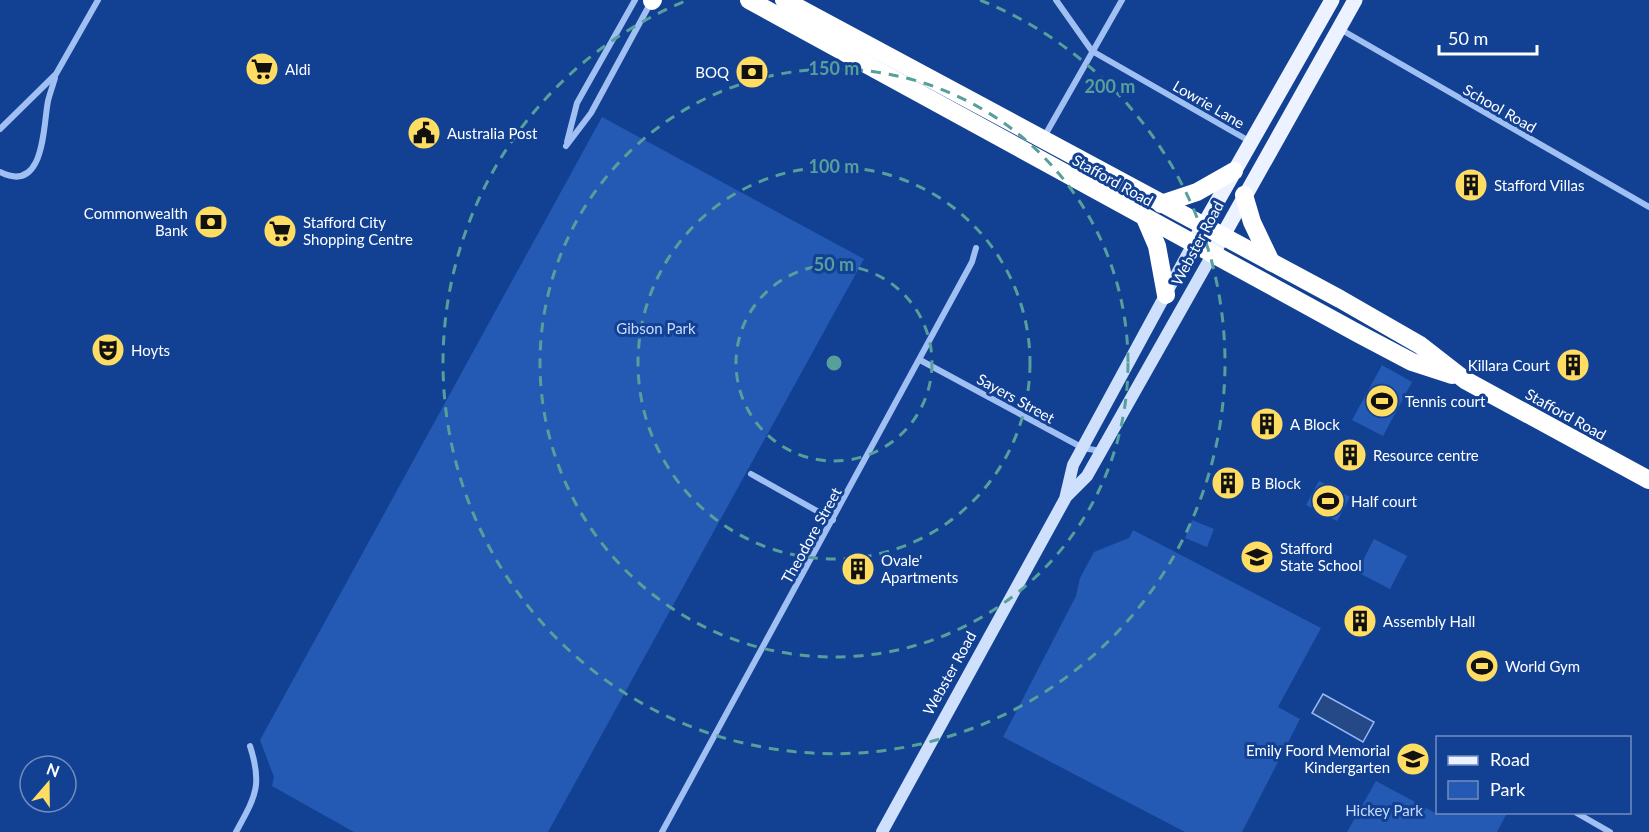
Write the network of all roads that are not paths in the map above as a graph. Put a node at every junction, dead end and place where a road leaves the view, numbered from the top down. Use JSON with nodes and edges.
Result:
{"nodes":[{"id":1,"x":98,"y":0,"type":"edge"},
{"id":2,"x":635,"y":0,"type":"edge"},
{"id":3,"x":653,"y":0,"type":"edge"},
{"id":4,"x":749,"y":0,"type":"edge"},
{"id":5,"x":784,"y":0,"type":"edge"},
{"id":6,"x":1056,"y":0,"type":"edge"},
{"id":7,"x":1122,"y":0,"type":"edge"},
{"id":8,"x":1332,"y":0,"type":"edge"},
{"id":9,"x":1355,"y":0,"type":"edge"},
{"id":10,"x":1339,"y":28,"type":"junction"},
{"id":11,"x":1092,"y":51,"type":"junction"},
{"id":12,"x":56,"y":74,"type":"junction"},
{"id":13,"x":0,"y":129,"type":"edge"},
{"id":14,"x":1042,"y":140,"type":"junction"},
{"id":15,"x":1251,"y":142,"type":"junction"},
{"id":16,"x":1234,"y":171,"type":"junction"},
{"id":17,"x":0,"y":172,"type":"edge"},
{"id":18,"x":1244,"y":195,"type":"junction"},
{"id":19,"x":1161,"y":204,"type":"junction"},
{"id":20,"x":1649,"y":207,"type":"edge"},
{"id":21,"x":1144,"y":218,"type":"junction"},
{"id":22,"x":1203,"y":226,"type":"junction"},
{"id":23,"x":1222,"y":236,"type":"junction"},
{"id":24,"x":1193,"y":244,"type":"junction"},
{"id":25,"x":976,"y":248,"type":"dead end"},
{"id":26,"x":1212,"y":255,"type":"junction"},
{"id":27,"x":1271,"y":262,"type":"junction"},
{"id":28,"x":1166,"y":295,"type":"junction"},
{"id":29,"x":920,"y":360,"type":"junction"},
{"id":30,"x":1465,"y":380,"type":"junction"},
{"id":31,"x":1083,"y":448,"type":"junction"},
{"id":32,"x":1102,"y":451,"type":"junction"},
{"id":33,"x":751,"y":474,"type":"dead end"},
{"id":34,"x":1649,"y":480,"type":"edge"},
{"id":35,"x":1065,"y":499,"type":"junction"},
{"id":36,"x":833,"y":520,"type":"junction"},
{"id":37,"x":250,"y":746,"type":"dead end"},
{"id":38,"x":1577,"y":814,"type":"edge"},
{"id":39,"x":236,"y":832,"type":"edge"},
{"id":40,"x":662,"y":832,"type":"edge"},
{"id":41,"x":882,"y":832,"type":"edge"},
{"id":42,"x":1611,"y":832,"type":"edge"}],
"edges":[{"from":1,"to":12,"type":"street"},
{"from":2,"to":3,"type":"street"},
{"from":4,"to":21,"type":"highway","name":"Stafford Road"},
{"from":5,"to":14,"type":"highway","name":"Stafford Road"},
{"from":6,"to":11,"type":"street"},
{"from":7,"to":11,"type":"street"},
{"from":8,"to":15,"type":"main road","name":"Webster Road"},
{"from":9,"to":10,"type":"main road","name":"Webster Road"},
{"from":10,"to":18,"type":"main road","name":"Webster Road"},
{"from":10,"to":20,"type":"street","name":"School Road"},
{"from":11,"to":14,"type":"street"},
{"from":11,"to":15,"type":"street","name":"Lowrie Lane"},
{"from":12,"to":13,"type":"street"},
{"from":12,"to":17,"type":"street"},
{"from":14,"to":19,"type":"highway","name":"Stafford Road"},
{"from":15,"to":16,"type":"main road","name":"Webster Road"},
{"from":16,"to":19,"type":"highway"},
{"from":16,"to":22,"type":"main road","name":"Webster Road"},
{"from":18,"to":23,"type":"main road","name":"Webster Road"},
{"from":18,"to":27,"type":"highway"},
{"from":19,"to":22,"type":"highway","name":"Stafford Road"},
{"from":21,"to":24,"type":"highway","name":"Stafford Road"},
{"from":21,"to":28,"type":"highway"},
{"from":22,"to":23,"type":"highway","name":"Stafford Road"},
{"from":22,"to":24,"type":"main road","name":"Webster Road"},
{"from":23,"to":26,"type":"main road","name":"Webster Road"},
{"from":23,"to":27,"type":"highway","name":"Stafford Road"},
{"from":24,"to":26,"type":"highway","name":"Stafford Road"},
{"from":24,"to":28,"type":"main road","name":"Webster Road"},
{"from":25,"to":29,"type":"street","name":"Theodore Street"},
{"from":26,"to":30,"type":"highway","name":"Stafford Road"},
{"from":26,"to":32,"type":"main road","name":"Webster Road"},
{"from":27,"to":30,"type":"highway","name":"Stafford Road"},
{"from":28,"to":31,"type":"main road","name":"Webster Road"},
{"from":29,"to":31,"type":"street","name":"Sayers Street"},
{"from":29,"to":36,"type":"street","name":"Theodore Street"},
{"from":30,"to":34,"type":"highway","name":"Stafford Road"},
{"from":31,"to":32,"type":"street","name":"Sayers Street"},
{"from":31,"to":35,"type":"main road","name":"Webster Road"},
{"from":32,"to":35,"type":"main road","name":"Webster Road"},
{"from":33,"to":36,"type":"street"},
{"from":35,"to":41,"type":"main road","name":"Webster Road"},
{"from":36,"to":40,"type":"street","name":"Theodore Street"},
{"from":37,"to":39,"type":"street"},
{"from":38,"to":42,"type":"street"}]}
